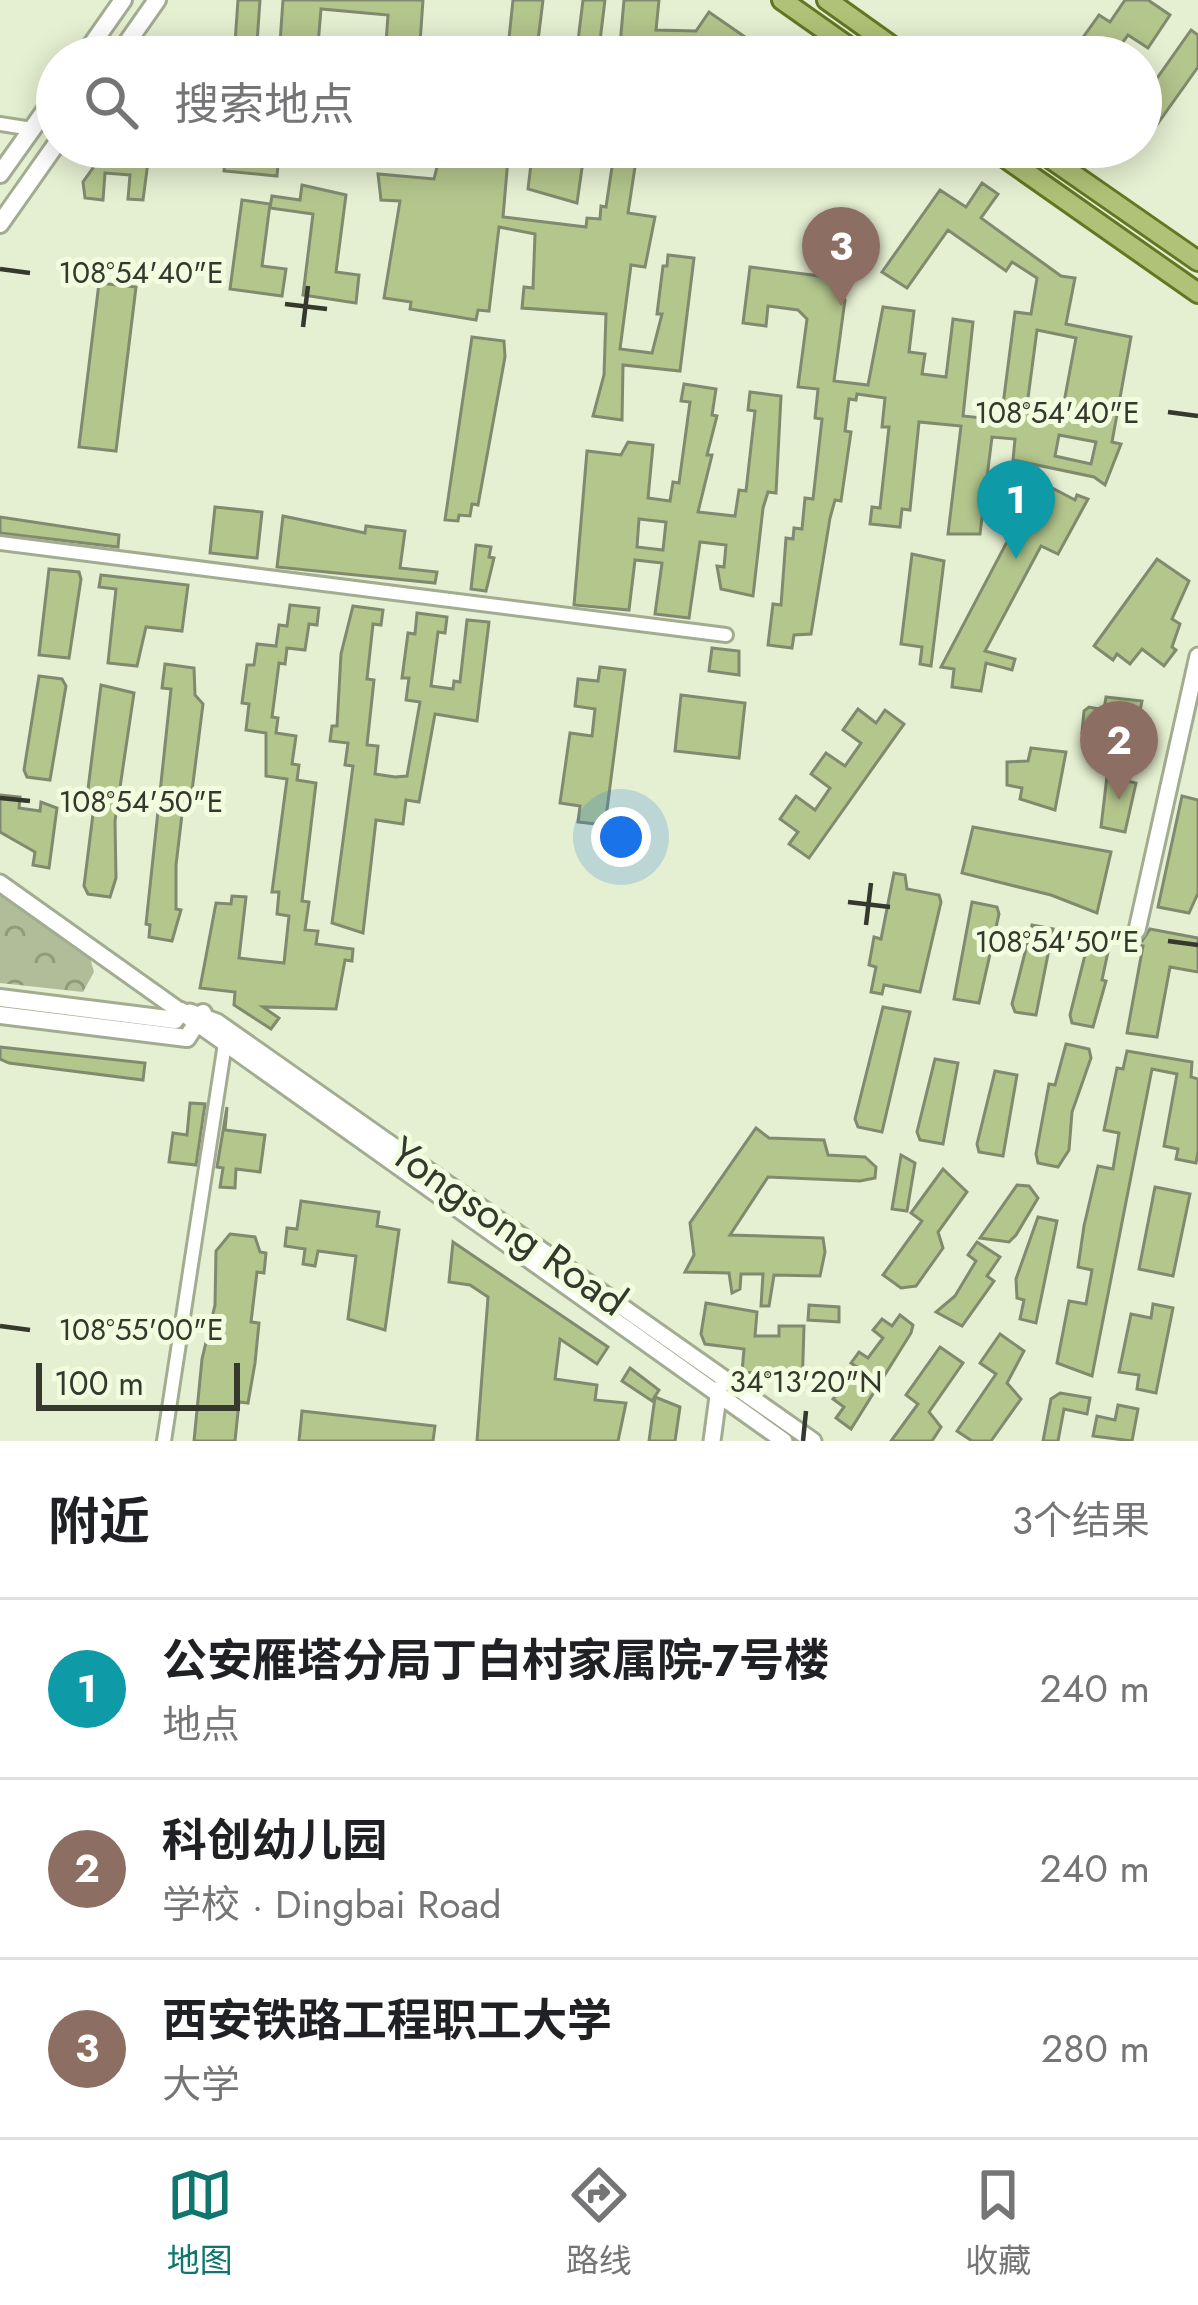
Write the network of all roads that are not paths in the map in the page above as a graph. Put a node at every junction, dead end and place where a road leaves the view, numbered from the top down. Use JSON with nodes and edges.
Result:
{"nodes":[{"id":1,"x":123,"y":0,"type":"edge"},
{"id":2,"x":157,"y":0,"type":"edge"},
{"id":3,"x":782,"y":0,"type":"edge"},
{"id":4,"x":827,"y":0,"type":"edge"},
{"id":5,"x":98,"y":36,"type":"edge"},
{"id":6,"x":132,"y":36,"type":"edge"},
{"id":7,"x":833,"y":36,"type":"edge"},
{"id":8,"x":878,"y":36,"type":"edge"},
{"id":9,"x":36,"y":123,"type":"edge"},
{"id":10,"x":0,"y":124,"type":"edge"},
{"id":11,"x":32,"y":129,"type":"junction"},
{"id":12,"x":39,"y":168,"type":"edge"},
{"id":13,"x":1020,"y":168,"type":"edge"},
{"id":14,"x":1064,"y":168,"type":"edge"},
{"id":15,"x":0,"y":174,"type":"edge"},
{"id":16,"x":0,"y":224,"type":"edge"},
{"id":17,"x":1198,"y":261,"type":"edge"},
{"id":18,"x":1198,"y":293,"type":"edge"},
{"id":19,"x":0,"y":543,"type":"edge"},
{"id":20,"x":726,"y":635,"type":"dead end"},
{"id":21,"x":1198,"y":656,"type":"edge"},
{"id":22,"x":0,"y":883,"type":"edge"},
{"id":23,"x":1137,"y":930,"type":"dead end"},
{"id":24,"x":0,"y":998,"type":"edge"},
{"id":25,"x":181,"y":1011,"type":"junction"},
{"id":26,"x":0,"y":1015,"type":"edge"},
{"id":27,"x":200,"y":1019,"type":"junction"},
{"id":28,"x":226,"y":1036,"type":"junction"},
{"id":29,"x":722,"y":1374,"type":"junction"},
{"id":30,"x":718,"y":1393,"type":"junction"},
{"id":31,"x":164,"y":1441,"type":"edge"},
{"id":32,"x":712,"y":1441,"type":"edge"},
{"id":33,"x":784,"y":1441,"type":"edge"},
{"id":34,"x":813,"y":1441,"type":"edge"}],
"edges":[{"from":1,"to":5,"type":"main road"},
{"from":2,"to":6,"type":"main road"},
{"from":3,"to":7,"type":"main road"},
{"from":4,"to":8,"type":"main road"},
{"from":9,"to":11,"type":"main road"},
{"from":10,"to":11,"type":"street"},
{"from":11,"to":15,"type":"main road"},
{"from":12,"to":16,"type":"main road"},
{"from":13,"to":18,"type":"main road"},
{"from":14,"to":17,"type":"main road"},
{"from":19,"to":20,"type":"street"},
{"from":21,"to":23,"type":"street"},
{"from":22,"to":25,"type":"street","name":"Yongsong Road"},
{"from":24,"to":25,"type":"main road"},
{"from":25,"to":27,"type":"street","name":"Yongsong Road"},
{"from":26,"to":27,"type":"main road"},
{"from":27,"to":28,"type":"street","name":"Yongsong Road"},
{"from":28,"to":29,"type":"street","name":"Yongsong Road"},
{"from":28,"to":30,"type":"street","name":"Yongsong Road"},
{"from":28,"to":31,"type":"street"},
{"from":29,"to":30,"type":"street"},
{"from":29,"to":34,"type":"street","name":"Yongsong Road"},
{"from":30,"to":32,"type":"street"},
{"from":30,"to":33,"type":"street","name":"Yongsong Road"}]}
